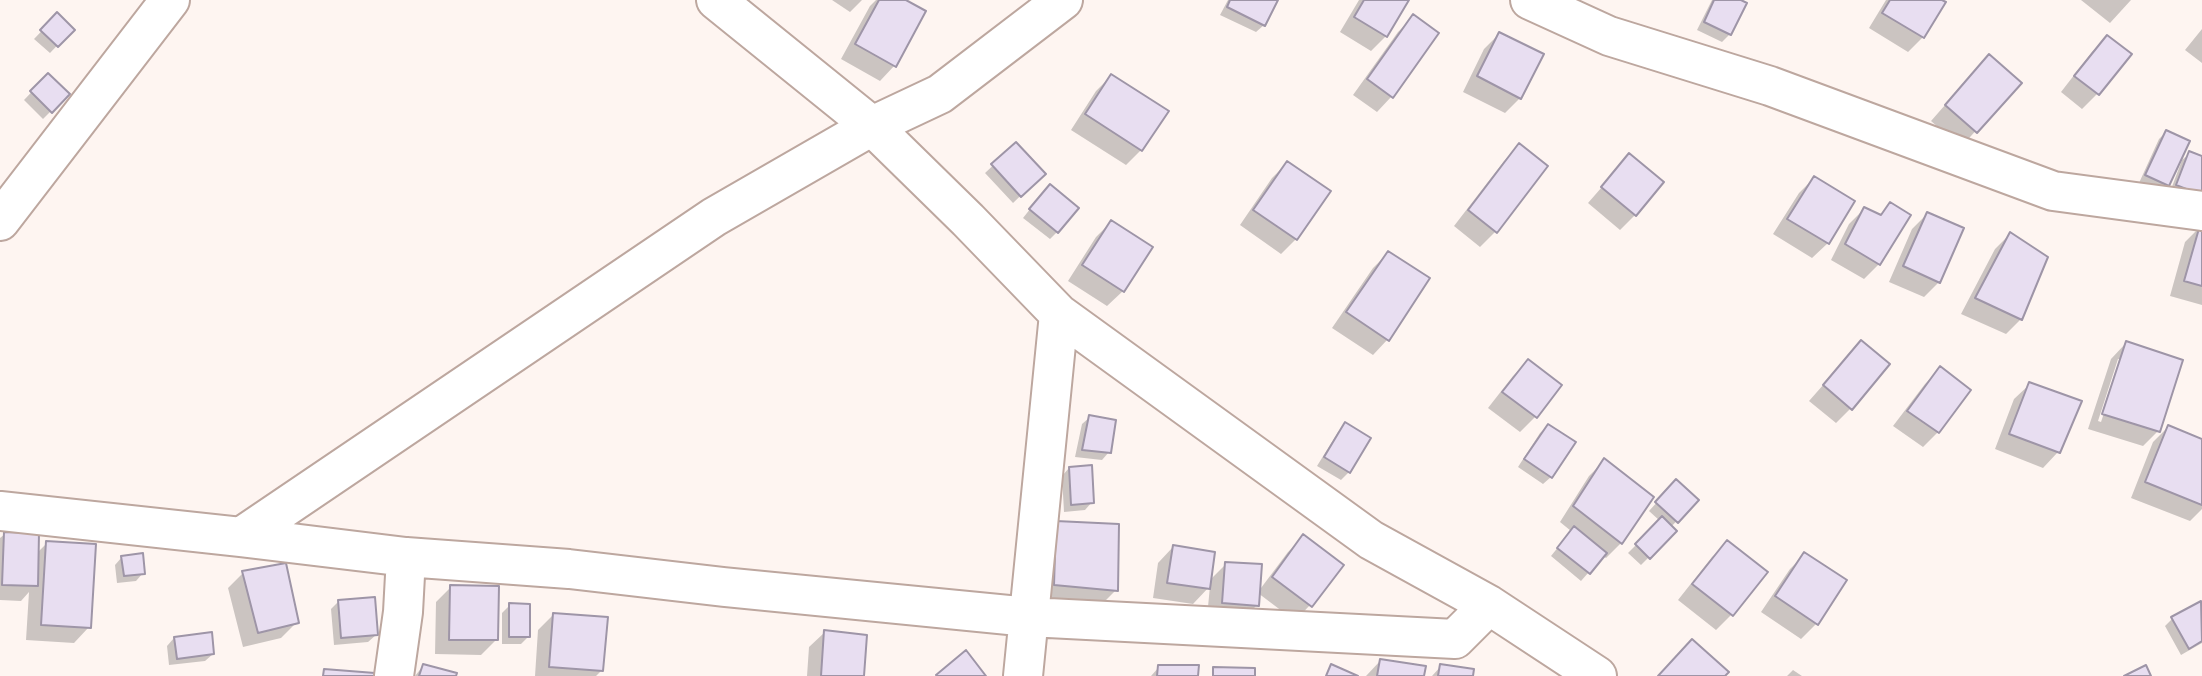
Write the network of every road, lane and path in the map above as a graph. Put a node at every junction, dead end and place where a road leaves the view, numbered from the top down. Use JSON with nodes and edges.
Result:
{"nodes":[{"id":1,"x":170,"y":0,"type":"edge"},
{"id":2,"x":716,"y":0,"type":"edge"},
{"id":3,"x":1063,"y":0,"type":"edge"},
{"id":4,"x":1530,"y":0,"type":"edge"},
{"id":5,"x":872,"y":126,"type":"junction"},
{"id":6,"x":2202,"y":211,"type":"edge"},
{"id":7,"x":0,"y":221,"type":"edge"},
{"id":8,"x":1059,"y":314,"type":"junction"},
{"id":9,"x":0,"y":511,"type":"edge"},
{"id":10,"x":241,"y":537,"type":"junction"},
{"id":11,"x":406,"y":557,"type":"junction"},
{"id":12,"x":1489,"y":605,"type":"junction"},
{"id":13,"x":1029,"y":617,"type":"junction"},
{"id":14,"x":394,"y":676,"type":"edge"},
{"id":15,"x":1023,"y":676,"type":"edge"},
{"id":16,"x":1597,"y":676,"type":"edge"}],
"edges":[{"from":1,"to":7,"type":"street"},
{"from":2,"to":5,"type":"street"},
{"from":3,"to":5,"type":"street"},
{"from":4,"to":6,"type":"street"},
{"from":5,"to":8,"type":"street"},
{"from":5,"to":10,"type":"street"},
{"from":8,"to":12,"type":"street"},
{"from":8,"to":13,"type":"street"},
{"from":9,"to":10,"type":"street"},
{"from":10,"to":11,"type":"street"},
{"from":11,"to":13,"type":"street"},
{"from":11,"to":14,"type":"street"},
{"from":12,"to":13,"type":"street"},
{"from":12,"to":16,"type":"street"},
{"from":13,"to":15,"type":"street"}]}
